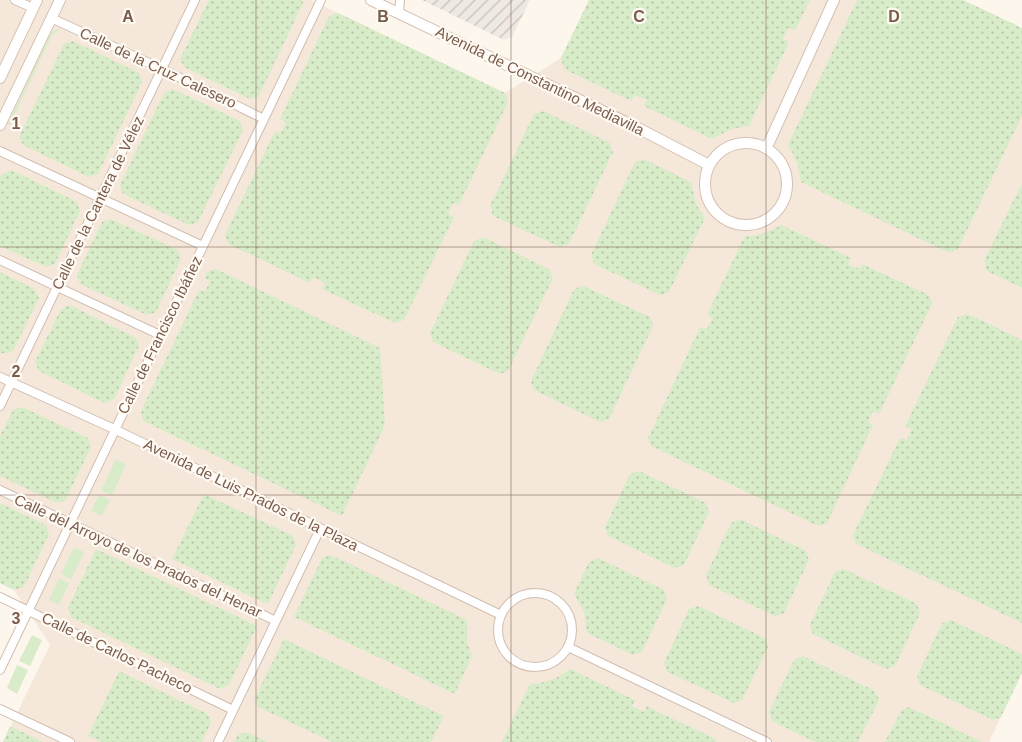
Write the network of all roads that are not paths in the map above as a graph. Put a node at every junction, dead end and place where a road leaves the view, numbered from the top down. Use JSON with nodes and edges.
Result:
{"nodes":[{"id":1,"x":16,"y":0,"type":"edge"},
{"id":2,"x":60,"y":0,"type":"edge"},
{"id":3,"x":195,"y":0,"type":"edge"},
{"id":4,"x":321,"y":0,"type":"edge"},
{"id":5,"x":370,"y":0,"type":"edge"},
{"id":6,"x":400,"y":0,"type":"edge"},
{"id":7,"x":834,"y":0,"type":"edge"},
{"id":8,"x":35,"y":4,"type":"edge"},
{"id":9,"x":399,"y":13,"type":"junction"},
{"id":10,"x":51,"y":18,"type":"junction"},
{"id":11,"x":162,"y":69,"type":"junction"},
{"id":12,"x":0,"y":78,"type":"edge"},
{"id":13,"x":264,"y":119,"type":"junction"},
{"id":14,"x":0,"y":125,"type":"edge"},
{"id":15,"x":767,"y":148,"type":"junction"},
{"id":16,"x":0,"y":151,"type":"edge"},
{"id":17,"x":709,"y":165,"type":"junction"},
{"id":18,"x":100,"y":198,"type":"junction"},
{"id":19,"x":203,"y":246,"type":"junction"},
{"id":20,"x":0,"y":260,"type":"edge"},
{"id":21,"x":58,"y":286,"type":"junction"},
{"id":22,"x":160,"y":335,"type":"junction"},
{"id":23,"x":0,"y":377,"type":"edge"},
{"id":24,"x":11,"y":383,"type":"junction"},
{"id":25,"x":0,"y":406,"type":"edge"},
{"id":26,"x":114,"y":429,"type":"junction"},
{"id":27,"x":0,"y":490,"type":"edge"},
{"id":28,"x":70,"y":523,"type":"junction"},
{"id":29,"x":320,"y":529,"type":"junction"},
{"id":30,"x":0,"y":597,"type":"edge"},
{"id":31,"x":28,"y":610,"type":"junction"},
{"id":32,"x":501,"y":615,"type":"junction"},
{"id":33,"x":276,"y":621,"type":"junction"},
{"id":34,"x":568,"y":647,"type":"junction"},
{"id":35,"x":0,"y":670,"type":"edge"},
{"id":36,"x":0,"y":709,"type":"edge"},
{"id":37,"x":233,"y":710,"type":"junction"},
{"id":38,"x":70,"y":742,"type":"edge"},
{"id":39,"x":218,"y":742,"type":"edge"},
{"id":40,"x":767,"y":742,"type":"edge"}],
"edges":[{"from":1,"to":8,"type":"street"},
{"from":2,"to":10,"type":"street"},
{"from":3,"to":11,"type":"street","name":"Calle de la Cantera de Vélez"},
{"from":4,"to":13,"type":"street","name":"Calle de Francisco Ibáñez"},
{"from":5,"to":9,"type":"street","name":"Avenida de Constantino Mediavilla"},
{"from":6,"to":9,"type":"street"},
{"from":7,"to":15,"type":"street"},
{"from":8,"to":12,"type":"street"},
{"from":9,"to":17,"type":"street","name":"Avenida de Constantino Mediavilla"},
{"from":10,"to":11,"type":"street","name":"Calle de la Cruz Calesero"},
{"from":10,"to":14,"type":"street"},
{"from":11,"to":13,"type":"street","name":"Calle de la Cruz Calesero"},
{"from":11,"to":18,"type":"street","name":"Calle de la Cantera de Vélez"},
{"from":13,"to":19,"type":"street","name":"Calle de Francisco Ibáñez"},
{"from":15,"to":17,"type":"street"},
{"from":15,"to":17,"type":"street"},
{"from":16,"to":18,"type":"street"},
{"from":18,"to":19,"type":"street"},
{"from":18,"to":21,"type":"street","name":"Calle de la Cantera de Vélez"},
{"from":19,"to":22,"type":"street","name":"Calle de Francisco Ibáñez"},
{"from":20,"to":21,"type":"street"},
{"from":21,"to":22,"type":"street"},
{"from":21,"to":24,"type":"street","name":"Calle de la Cantera de Vélez"},
{"from":22,"to":26,"type":"street","name":"Calle de Francisco Ibáñez"},
{"from":23,"to":24,"type":"street","name":"Avenida de Luis Prados de la Plaza"},
{"from":24,"to":25,"type":"street","name":"Calle de la Cantera de Vélez"},
{"from":24,"to":26,"type":"street","name":"Avenida de Luis Prados de la Plaza"},
{"from":26,"to":28,"type":"street","name":"Calle de Francisco Ibáñez"},
{"from":26,"to":29,"type":"street","name":"Avenida de Luis Prados de la Plaza"},
{"from":27,"to":28,"type":"street","name":"Calle del Arroyo de los Prados del Henar"},
{"from":28,"to":31,"type":"street","name":"Calle de Francisco Ibáñez"},
{"from":28,"to":33,"type":"street","name":"Calle del Arroyo de los Prados del Henar"},
{"from":29,"to":32,"type":"street","name":"Avenida de Luis Prados de la Plaza"},
{"from":29,"to":33,"type":"street"},
{"from":30,"to":31,"type":"street","name":"Calle de Carlos Pacheco"},
{"from":31,"to":35,"type":"street","name":"Calle de Francisco Ibáñez"},
{"from":31,"to":37,"type":"street","name":"Calle de Carlos Pacheco"},
{"from":32,"to":34,"type":"street"},
{"from":32,"to":34,"type":"street"},
{"from":33,"to":37,"type":"street"},
{"from":34,"to":40,"type":"street"},
{"from":36,"to":38,"type":"street"},
{"from":37,"to":39,"type":"street"}]}
